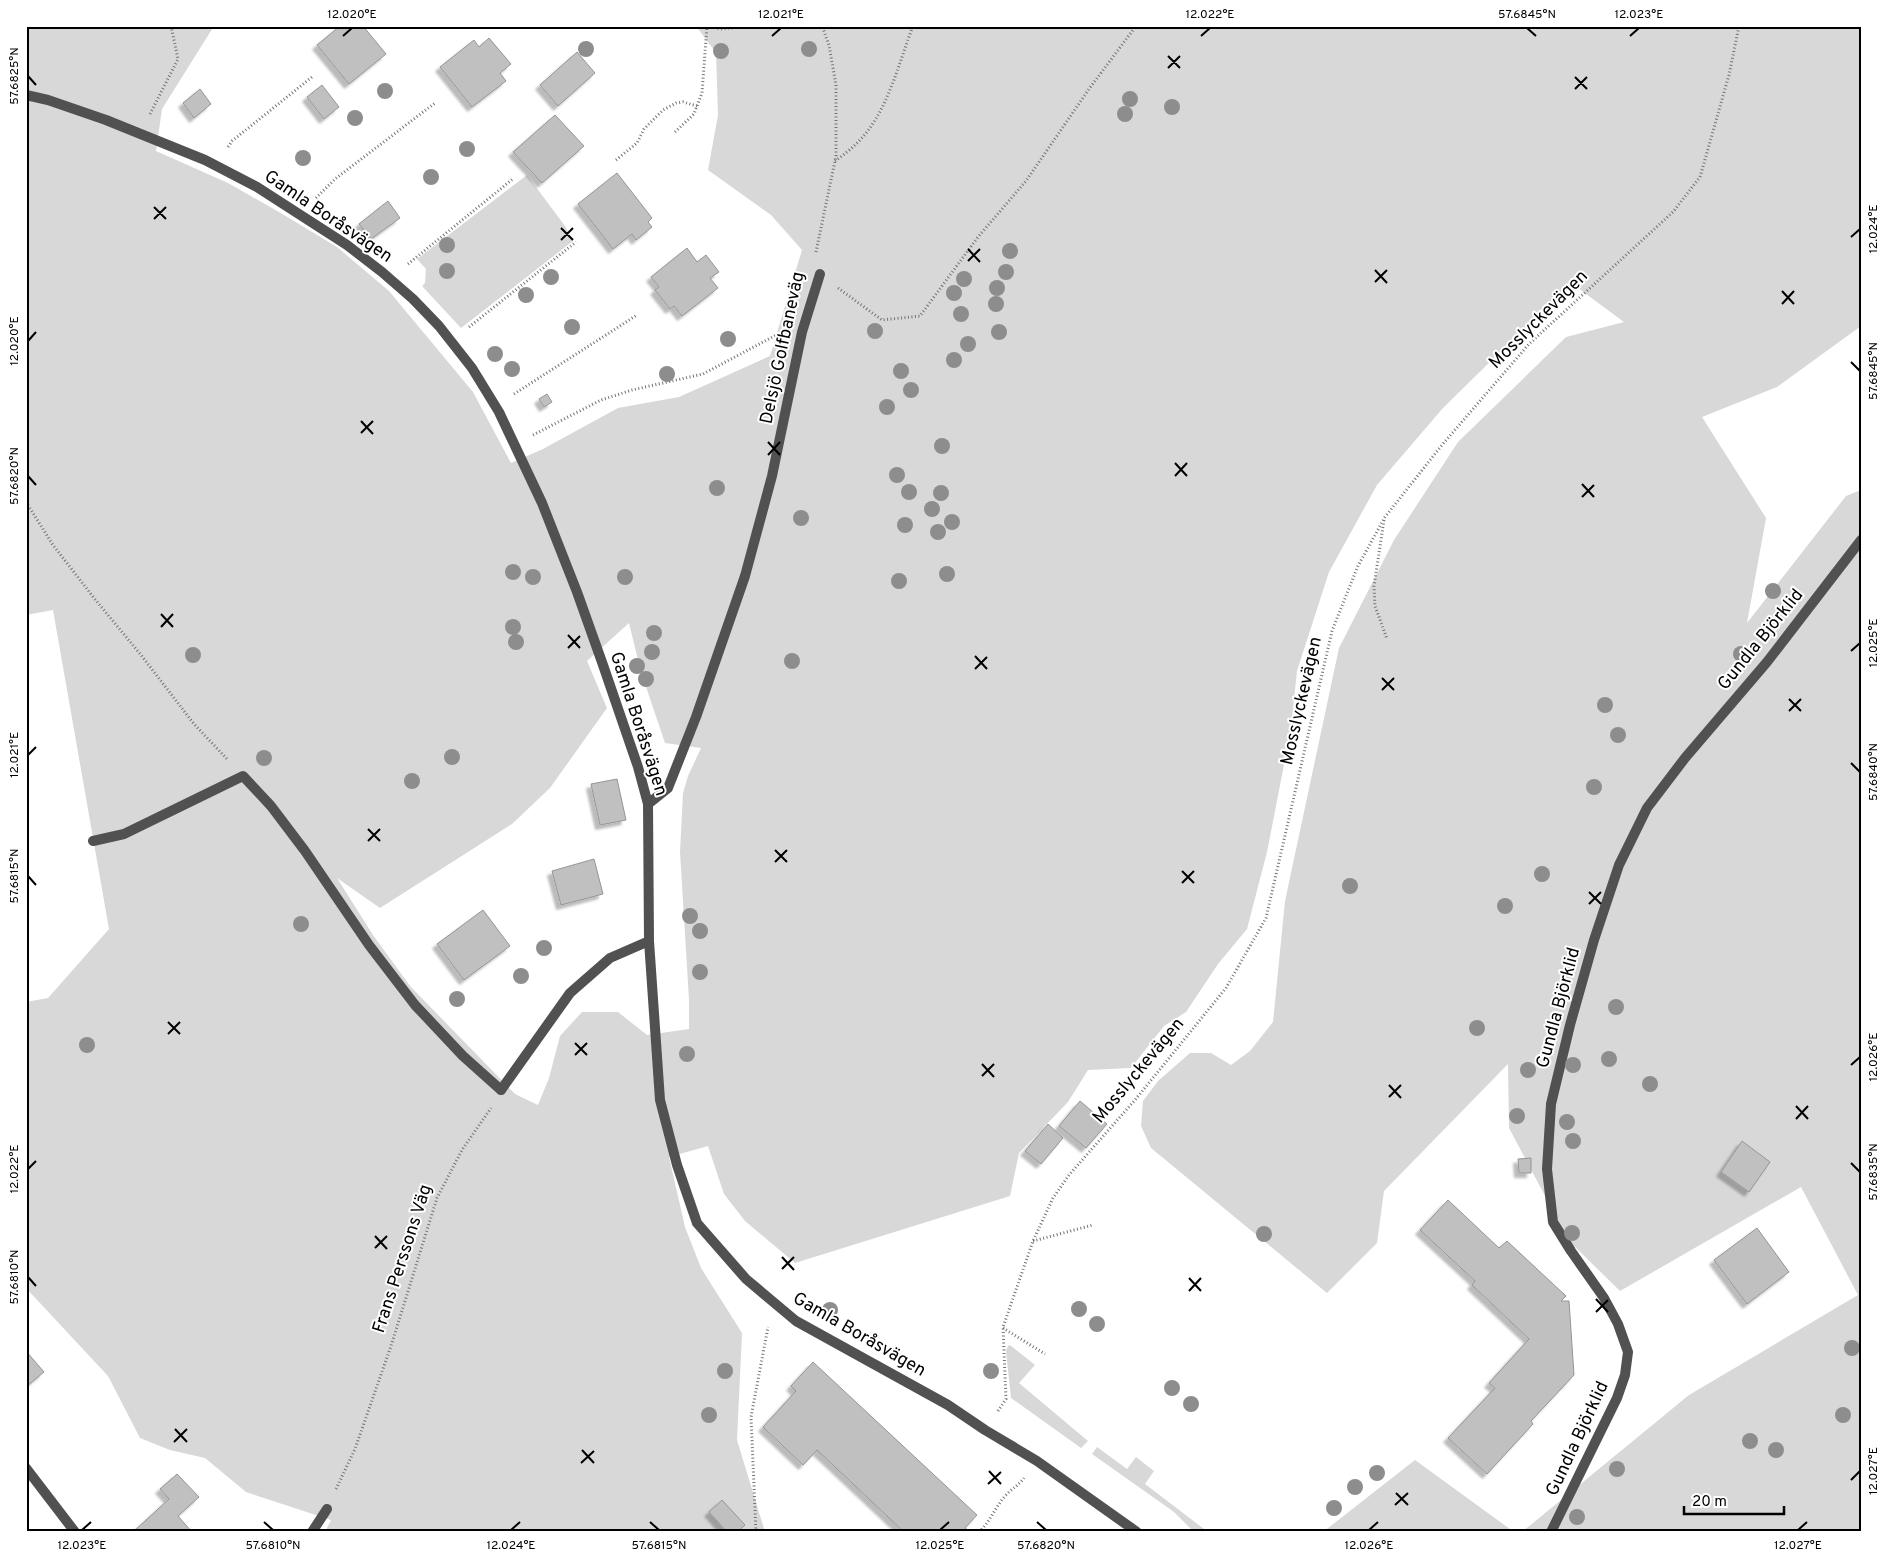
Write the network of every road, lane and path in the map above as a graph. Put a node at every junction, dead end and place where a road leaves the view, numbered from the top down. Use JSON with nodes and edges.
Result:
{"nodes":[{"id":1,"x":171,"y":26,"type":"edge"},
{"id":2,"x":707,"y":26,"type":"edge"},
{"id":3,"x":711,"y":26,"type":"edge"},
{"id":4,"x":751,"y":26,"type":"edge"},
{"id":5,"x":822,"y":26,"type":"edge"},
{"id":6,"x":913,"y":26,"type":"edge"},
{"id":7,"x":1136,"y":26,"type":"edge"},
{"id":8,"x":1739,"y":26,"type":"edge"},
{"id":9,"x":312,"y":77,"type":"dead end"},
{"id":10,"x":26,"y":95,"type":"edge"},
{"id":11,"x":434,"y":103,"type":"dead end"},
{"id":12,"x":697,"y":106,"type":"junction"},
{"id":13,"x":675,"y":132,"type":"dead end"},
{"id":14,"x":140,"y":135,"type":"junction"},
{"id":15,"x":224,"y":152,"type":"dead end"},
{"id":16,"x":616,"y":160,"type":"dead end"},
{"id":17,"x":834,"y":162,"type":"junction"},
{"id":18,"x":514,"y":178,"type":"dead end"},
{"id":19,"x":309,"y":204,"type":"dead end"},
{"id":20,"x":576,"y":242,"type":"dead end"},
{"id":21,"x":408,"y":264,"type":"dead end"},
{"id":22,"x":820,"y":274,"type":"junction"},
{"id":23,"x":637,"y":315,"type":"dead end"},
{"id":24,"x":802,"y":332,"type":"junction"},
{"id":25,"x":461,"y":333,"type":"dead end"},
{"id":26,"x":508,"y":398,"type":"dead end"},
{"id":27,"x":514,"y":444,"type":"junction"},
{"id":28,"x":26,"y":502,"type":"edge"},
{"id":29,"x":1384,"y":517,"type":"junction"},
{"id":30,"x":1861,"y":540,"type":"edge"},
{"id":31,"x":1387,"y":639,"type":"dead end"},
{"id":32,"x":243,"y":776,"type":"junction"},
{"id":33,"x":648,"y":804,"type":"junction"},
{"id":34,"x":93,"y":841,"type":"dead end"},
{"id":35,"x":649,"y":941,"type":"junction"},
{"id":36,"x":501,"y":1090,"type":"junction"},
{"id":37,"x":1093,"y":1225,"type":"dead end"},
{"id":38,"x":1033,"y":1241,"type":"junction"},
{"id":39,"x":773,"y":1301,"type":"junction"},
{"id":40,"x":1003,"y":1327,"type":"junction"},
{"id":41,"x":1045,"y":1354,"type":"dead end"},
{"id":42,"x":985,"y":1430,"type":"junction"},
{"id":43,"x":1037,"y":1461,"type":"junction"},
{"id":44,"x":26,"y":1468,"type":"edge"},
{"id":45,"x":327,"y":1509,"type":"joint"},
{"id":46,"x":76,"y":1532,"type":"edge"},
{"id":47,"x":312,"y":1532,"type":"edge"},
{"id":48,"x":756,"y":1532,"type":"edge"},
{"id":49,"x":979,"y":1532,"type":"edge"},
{"id":50,"x":1136,"y":1532,"type":"edge"},
{"id":51,"x":1551,"y":1532,"type":"edge"}],
"edges":[{"from":1,"to":14,"type":"path"},
{"from":2,"to":12,"type":"path"},
{"from":3,"to":4,"type":"path"},
{"from":5,"to":17,"type":"path","name":"Delsjö Golfbaneväg"},
{"from":6,"to":17,"type":"path"},
{"from":7,"to":22,"type":"path"},
{"from":8,"to":29,"type":"path","name":"Mosslyckevägen"},
{"from":9,"to":15,"type":"path"},
{"from":10,"to":14,"type":"street","name":"Gamla Boråsvägen"},
{"from":11,"to":19,"type":"path"},
{"from":12,"to":13,"type":"path"},
{"from":12,"to":16,"type":"path"},
{"from":14,"to":27,"type":"street","name":"Gamla Boråsvägen"},
{"from":17,"to":22,"type":"path","name":"Delsjö Golfbaneväg"},
{"from":18,"to":21,"type":"path"},
{"from":20,"to":25,"type":"path"},
{"from":22,"to":24,"type":"street","name":"Delsjö Golfbaneväg"},
{"from":23,"to":26,"type":"path"},
{"from":24,"to":27,"type":"path"},
{"from":24,"to":33,"type":"street","name":"Delsjö Golfbaneväg"},
{"from":27,"to":33,"type":"street","name":"Gamla Boråsvägen"},
{"from":28,"to":32,"type":"path"},
{"from":29,"to":31,"type":"path"},
{"from":29,"to":38,"type":"path","name":"Mosslyckevägen"},
{"from":30,"to":51,"type":"street","name":"Gundla Björklid"},
{"from":32,"to":34,"type":"street"},
{"from":32,"to":36,"type":"street"},
{"from":33,"to":35,"type":"street","name":"Gamla Boråsvägen"},
{"from":35,"to":36,"type":"street"},
{"from":35,"to":39,"type":"street","name":"Gamla Boråsvägen"},
{"from":36,"to":45,"type":"path","name":"Frans Perssons Väg"},
{"from":37,"to":38,"type":"path"},
{"from":38,"to":40,"type":"path","name":"Mosslyckevägen"},
{"from":39,"to":42,"type":"street","name":"Gamla Boråsvägen"},
{"from":39,"to":48,"type":"path"},
{"from":40,"to":41,"type":"path"},
{"from":40,"to":42,"type":"path","name":"Mosslyckevägen"},
{"from":42,"to":43,"type":"street","name":"Gamla Boråsvägen"},
{"from":43,"to":49,"type":"path"},
{"from":43,"to":50,"type":"street","name":"Gamla Boråsvägen"},
{"from":44,"to":46,"type":"street"},
{"from":45,"to":47,"type":"street"}]}
